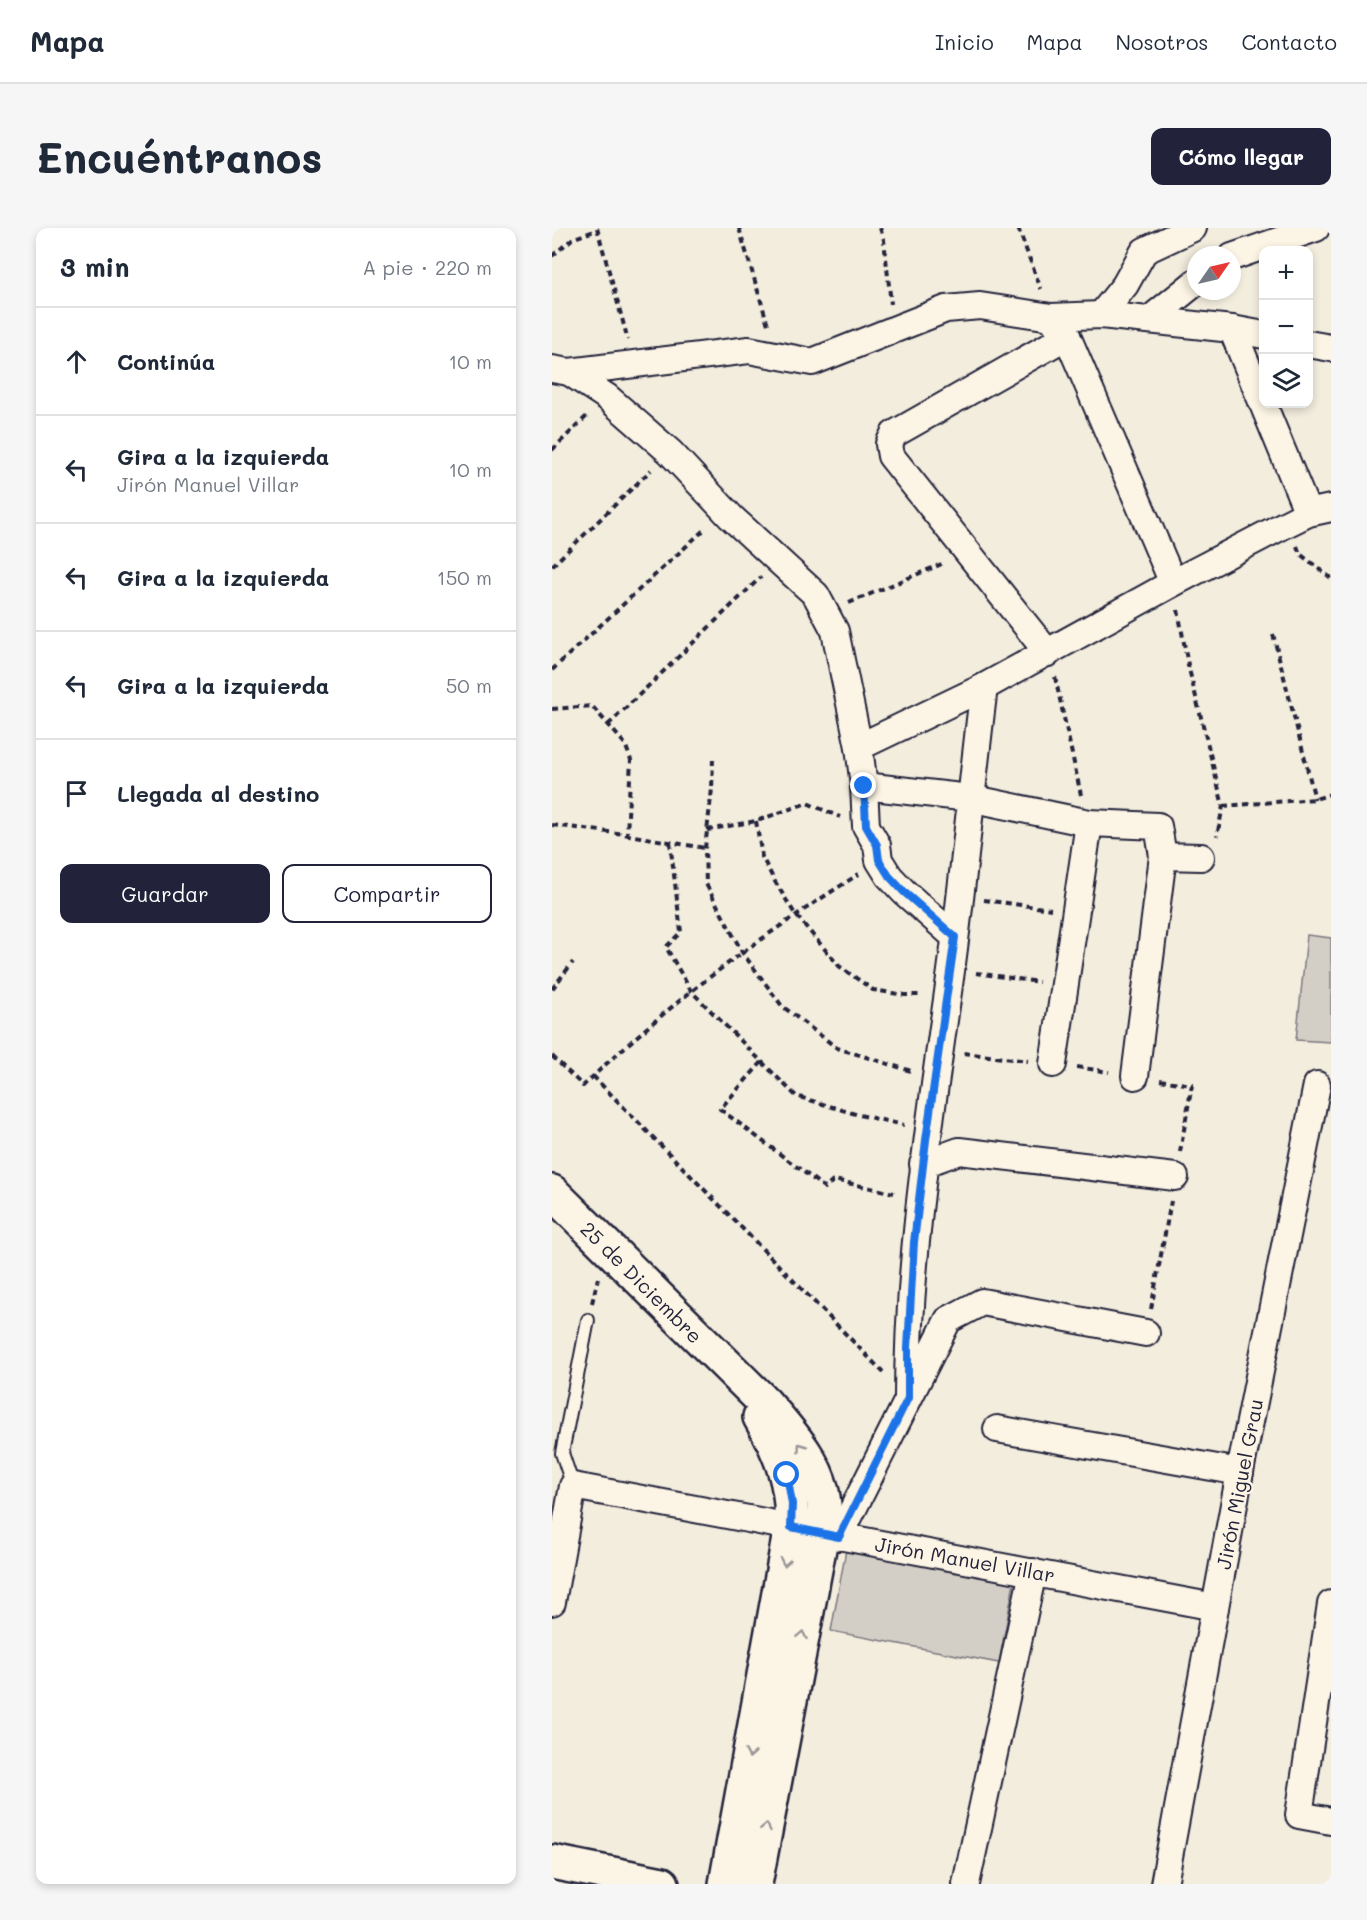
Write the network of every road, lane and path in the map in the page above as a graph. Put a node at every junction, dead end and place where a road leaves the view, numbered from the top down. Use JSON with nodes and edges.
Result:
{"nodes":[{"id":1,"x":739,"y":228,"type":"edge"},
{"id":2,"x":880,"y":228,"type":"edge"},
{"id":3,"x":1018,"y":228,"type":"edge"},
{"id":4,"x":1193,"y":228,"type":"edge"},
{"id":5,"x":1316,"y":228,"type":"edge"},
{"id":6,"x":597,"y":229,"type":"edge"},
{"id":7,"x":1241,"y":254,"type":"edge"},
{"id":8,"x":552,"y":256,"type":"edge"},
{"id":9,"x":1187,"y":289,"type":"edge"},
{"id":10,"x":1101,"y":315,"type":"junction"},
{"id":11,"x":1149,"y":320,"type":"junction"},
{"id":12,"x":1059,"y":326,"type":"junction"},
{"id":13,"x":1232,"y":329,"type":"junction"},
{"id":14,"x":894,"y":330,"type":"junction"},
{"id":15,"x":1259,"y":334,"type":"edge"},
{"id":16,"x":1313,"y":345,"type":"edge"},
{"id":17,"x":1331,"y":348,"type":"edge"},
{"id":18,"x":778,"y":355,"type":"junction"},
{"id":19,"x":635,"y":363,"type":"junction"},
{"id":20,"x":561,"y":370,"type":"edge"},
{"id":21,"x":607,"y":397,"type":"junction"},
{"id":22,"x":552,"y":450,"type":"edge"},
{"id":23,"x":670,"y":452,"type":"junction"},
{"id":24,"x":725,"y":510,"type":"junction"},
{"id":25,"x":1308,"y":515,"type":"edge"},
{"id":26,"x":968,"y":553,"type":"junction"},
{"id":27,"x":779,"y":559,"type":"junction"},
{"id":28,"x":552,"y":566,"type":"edge"},
{"id":29,"x":1331,"y":578,"type":"edge"},
{"id":30,"x":1173,"y":583,"type":"junction"},
{"id":31,"x":826,"y":613,"type":"junction"},
{"id":32,"x":1272,"y":634,"type":"dead end"},
{"id":33,"x":1048,"y":653,"type":"junction"},
{"id":34,"x":552,"y":670,"type":"edge"},
{"id":35,"x":984,"y":687,"type":"junction"},
{"id":36,"x":552,"y":709,"type":"edge"},
{"id":37,"x":608,"y":724,"type":"junction"},
{"id":38,"x":859,"y":747,"type":"junction"},
{"id":39,"x":713,"y":759,"type":"dead end"},
{"id":40,"x":864,"y":786,"type":"junction"},
{"id":41,"x":1331,"y":794,"type":"edge"},
{"id":42,"x":970,"y":798,"type":"junction"},
{"id":43,"x":1315,"y":799,"type":"junction"},
{"id":44,"x":1223,"y":806,"type":"junction"},
{"id":45,"x":756,"y":821,"type":"junction"},
{"id":46,"x":1089,"y":823,"type":"junction"},
{"id":47,"x":552,"y":825,"type":"edge"},
{"id":48,"x":866,"y":826,"type":"junction"},
{"id":49,"x":707,"y":830,"type":"junction"},
{"id":50,"x":627,"y":834,"type":"junction"},
{"id":51,"x":670,"y":842,"type":"junction"},
{"id":52,"x":705,"y":848,"type":"junction"},
{"id":53,"x":1163,"y":856,"type":"junction"},
{"id":54,"x":1201,"y":857,"type":"joint"},
{"id":55,"x":879,"y":860,"type":"junction"},
{"id":56,"x":960,"y":897,"type":"junction"},
{"id":57,"x":1076,"y":913,"type":"junction"},
{"id":58,"x":795,"y":914,"type":"junction"},
{"id":59,"x":955,"y":937,"type":"junction"},
{"id":60,"x":742,"y":952,"type":"junction"},
{"id":61,"x":573,"y":962,"type":"dead end"},
{"id":62,"x":949,"y":981,"type":"junction"},
{"id":63,"x":1064,"y":986,"type":"junction"},
{"id":64,"x":552,"y":989,"type":"edge"},
{"id":65,"x":691,"y":991,"type":"junction"},
{"id":66,"x":552,"y":1056,"type":"edge"},
{"id":67,"x":762,"y":1062,"type":"junction"},
{"id":68,"x":1053,"y":1064,"type":"dead end"},
{"id":69,"x":593,"y":1076,"type":"junction"},
{"id":70,"x":1135,"y":1076,"type":"dead end"},
{"id":71,"x":936,"y":1077,"type":"junction"},
{"id":72,"x":1192,"y":1085,"type":"dead end"},
{"id":73,"x":1317,"y":1085,"type":"dead end"},
{"id":74,"x":928,"y":1131,"type":"junction"},
{"id":75,"x":923,"y":1164,"type":"junction"},
{"id":76,"x":1175,"y":1177,"type":"junction"},
{"id":77,"x":552,"y":1192,"type":"edge"},
{"id":78,"x":920,"y":1197,"type":"junction"},
{"id":79,"x":605,"y":1245,"type":"junction"},
{"id":80,"x":588,"y":1320,"type":"joint"},
{"id":81,"x":1146,"y":1333,"type":"joint"},
{"id":82,"x":908,"y":1398,"type":"junction"},
{"id":83,"x":997,"y":1429,"type":"dead end"},
{"id":84,"x":1240,"y":1472,"type":"junction"},
{"id":85,"x":573,"y":1486,"type":"junction"},
{"id":86,"x":817,"y":1532,"type":"junction"},
{"id":87,"x":1033,"y":1572,"type":"junction"},
{"id":88,"x":552,"y":1602,"type":"edge"},
{"id":89,"x":1331,"y":1604,"type":"edge"},
{"id":90,"x":1215,"y":1607,"type":"junction"},
{"id":91,"x":1331,"y":1821,"type":"edge"},
{"id":92,"x":552,"y":1862,"type":"edge"},
{"id":93,"x":662,"y":1884,"type":"edge"},
{"id":94,"x":726,"y":1884,"type":"edge"},
{"id":95,"x":755,"y":1884,"type":"edge"},
{"id":96,"x":966,"y":1884,"type":"edge"},
{"id":97,"x":1164,"y":1884,"type":"edge"}],
"edges":[{"from":1,"to":18,"type":"path"},
{"from":2,"to":14,"type":"path"},
{"from":3,"to":12,"type":"path"},
{"from":4,"to":10,"type":"street"},
{"from":5,"to":7,"type":"street"},
{"from":6,"to":8,"type":"path"},
{"from":6,"to":19,"type":"path"},
{"from":9,"to":11,"type":"street"},
{"from":10,"to":11,"type":"street"},
{"from":10,"to":12,"type":"street"},
{"from":11,"to":13,"type":"street"},
{"from":12,"to":14,"type":"street"},
{"from":12,"to":26,"type":"street"},
{"from":12,"to":30,"type":"street"},
{"from":13,"to":15,"type":"street"},
{"from":13,"to":25,"type":"street"},
{"from":14,"to":18,"type":"street"},
{"from":16,"to":17,"type":"street"},
{"from":18,"to":19,"type":"street"},
{"from":19,"to":20,"type":"street"},
{"from":20,"to":21,"type":"street"},
{"from":21,"to":22,"type":"path"},
{"from":21,"to":23,"type":"street"},
{"from":23,"to":24,"type":"street"},
{"from":23,"to":28,"type":"path"},
{"from":24,"to":27,"type":"street"},
{"from":24,"to":34,"type":"path"},
{"from":25,"to":29,"type":"path"},
{"from":25,"to":30,"type":"street"},
{"from":26,"to":31,"type":"path"},
{"from":26,"to":33,"type":"street"},
{"from":27,"to":31,"type":"street"},
{"from":27,"to":37,"type":"path"},
{"from":30,"to":33,"type":"street"},
{"from":30,"to":44,"type":"path"},
{"from":31,"to":38,"type":"street"},
{"from":32,"to":43,"type":"path"},
{"from":33,"to":35,"type":"street"},
{"from":33,"to":46,"type":"path"},
{"from":35,"to":38,"type":"street"},
{"from":35,"to":42,"type":"street"},
{"from":36,"to":37,"type":"path"},
{"from":37,"to":50,"type":"path"},
{"from":38,"to":40,"type":"street"},
{"from":39,"to":49,"type":"path"},
{"from":40,"to":42,"type":"street"},
{"from":40,"to":48,"type":"street"},
{"from":41,"to":43,"type":"path"},
{"from":42,"to":46,"type":"street"},
{"from":42,"to":56,"type":"street"},
{"from":43,"to":44,"type":"path"},
{"from":44,"to":54,"type":"path"},
{"from":45,"to":48,"type":"path"},
{"from":45,"to":49,"type":"path"},
{"from":45,"to":58,"type":"path"},
{"from":46,"to":53,"type":"street"},
{"from":46,"to":57,"type":"street"},
{"from":47,"to":50,"type":"path"},
{"from":48,"to":55,"type":"street"},
{"from":49,"to":52,"type":"path"},
{"from":50,"to":51,"type":"path"},
{"from":51,"to":52,"type":"path"},
{"from":51,"to":65,"type":"path"},
{"from":52,"to":60,"type":"path"},
{"from":53,"to":54,"type":"street"},
{"from":53,"to":70,"type":"street"},
{"from":55,"to":58,"type":"path"},
{"from":55,"to":59,"type":"street"},
{"from":56,"to":57,"type":"path"},
{"from":56,"to":59,"type":"street"},
{"from":57,"to":63,"type":"street"},
{"from":58,"to":60,"type":"path"},
{"from":58,"to":62,"type":"path"},
{"from":59,"to":62,"type":"street"},
{"from":60,"to":65,"type":"path"},
{"from":60,"to":71,"type":"path"},
{"from":61,"to":64,"type":"path"},
{"from":62,"to":63,"type":"path"},
{"from":62,"to":71,"type":"street"},
{"from":63,"to":68,"type":"street"},
{"from":65,"to":67,"type":"path"},
{"from":65,"to":69,"type":"path"},
{"from":66,"to":69,"type":"path"},
{"from":67,"to":74,"type":"path"},
{"from":67,"to":78,"type":"path"},
{"from":69,"to":82,"type":"path"},
{"from":71,"to":74,"type":"street"},
{"from":72,"to":76,"type":"path"},
{"from":73,"to":84,"type":"street","name":"Jirón Miguel Grau"},
{"from":74,"to":75,"type":"street"},
{"from":75,"to":76,"type":"street"},
{"from":75,"to":78,"type":"street"},
{"from":76,"to":81,"type":"path"},
{"from":77,"to":79,"type":"street","name":"25 de Diciembre"},
{"from":78,"to":82,"type":"street"},
{"from":79,"to":80,"type":"path"},
{"from":79,"to":86,"type":"street","name":"25 de Diciembre"},
{"from":80,"to":85,"type":"lane"},
{"from":81,"to":82,"type":"street"},
{"from":82,"to":86,"type":"street"},
{"from":83,"to":84,"type":"street"},
{"from":84,"to":90,"type":"street","name":"Jirón Miguel Grau"},
{"from":85,"to":86,"type":"street","name":"Jirón Manuel Villar"},
{"from":85,"to":88,"type":"street"},
{"from":86,"to":87,"type":"street","name":"Jirón Manuel Villar"},
{"from":86,"to":94,"type":"street","one_way":true},
{"from":95,"to":86,"type":"street","one_way":true},
{"from":87,"to":90,"type":"street","name":"Jirón Manuel Villar"},
{"from":87,"to":96,"type":"street"},
{"from":89,"to":91,"type":"street"},
{"from":90,"to":97,"type":"street","name":"Jirón Miguel Grau"},
{"from":92,"to":93,"type":"street"}]}
